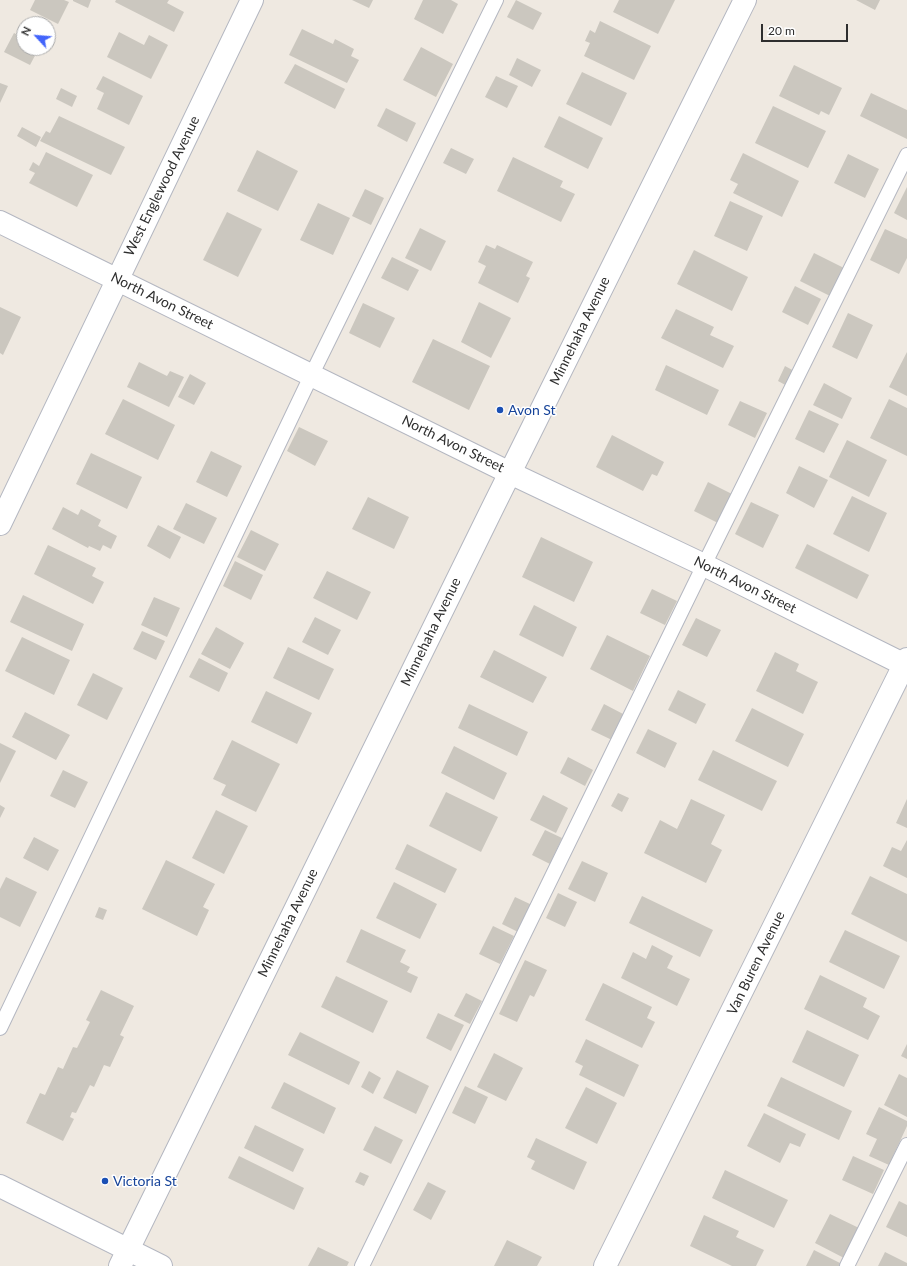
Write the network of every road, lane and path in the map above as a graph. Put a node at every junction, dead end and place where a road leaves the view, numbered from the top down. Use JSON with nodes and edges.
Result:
{"nodes":[{"id":1,"x":252,"y":0,"type":"edge"},
{"id":2,"x":496,"y":0,"type":"edge"},
{"id":3,"x":745,"y":0,"type":"edge"},
{"id":4,"x":907,"y":155,"type":"edge"},
{"id":5,"x":0,"y":222,"type":"edge"},
{"id":6,"x":117,"y":280,"type":"junction"},
{"id":7,"x":312,"y":374,"type":"junction"},
{"id":8,"x":510,"y":473,"type":"junction"},
{"id":9,"x":0,"y":524,"type":"edge"},
{"id":10,"x":704,"y":565,"type":"junction"},
{"id":11,"x":906,"y":663,"type":"edge"},
{"id":12,"x":0,"y":1028,"type":"edge"},
{"id":13,"x":907,"y":1145,"type":"edge"},
{"id":14,"x":0,"y":1186,"type":"edge"},
{"id":15,"x":124,"y":1258,"type":"edge"},
{"id":16,"x":160,"y":1266,"type":"edge"},
{"id":17,"x":362,"y":1266,"type":"edge"},
{"id":18,"x":605,"y":1266,"type":"edge"},
{"id":19,"x":847,"y":1266,"type":"edge"}],
"edges":[{"from":1,"to":6,"type":"street","name":"West Englewood Avenue"},
{"from":2,"to":7,"type":"lane"},
{"from":3,"to":8,"type":"street","name":"Minnehaha Avenue"},
{"from":4,"to":10,"type":"lane"},
{"from":5,"to":6,"type":"street","name":"North Avon Street"},
{"from":6,"to":7,"type":"street","name":"North Avon Street"},
{"from":6,"to":9,"type":"street","name":"West Englewood Avenue"},
{"from":7,"to":8,"type":"street","name":"North Avon Street"},
{"from":7,"to":12,"type":"lane"},
{"from":8,"to":10,"type":"street","name":"North Avon Street"},
{"from":8,"to":15,"type":"street","name":"Minnehaha Avenue"},
{"from":10,"to":11,"type":"street","name":"North Avon Street"},
{"from":10,"to":17,"type":"lane"},
{"from":11,"to":18,"type":"street","name":"Van Buren Avenue"},
{"from":13,"to":19,"type":"lane"},
{"from":14,"to":15,"type":"street"},
{"from":15,"to":16,"type":"street"}]}
